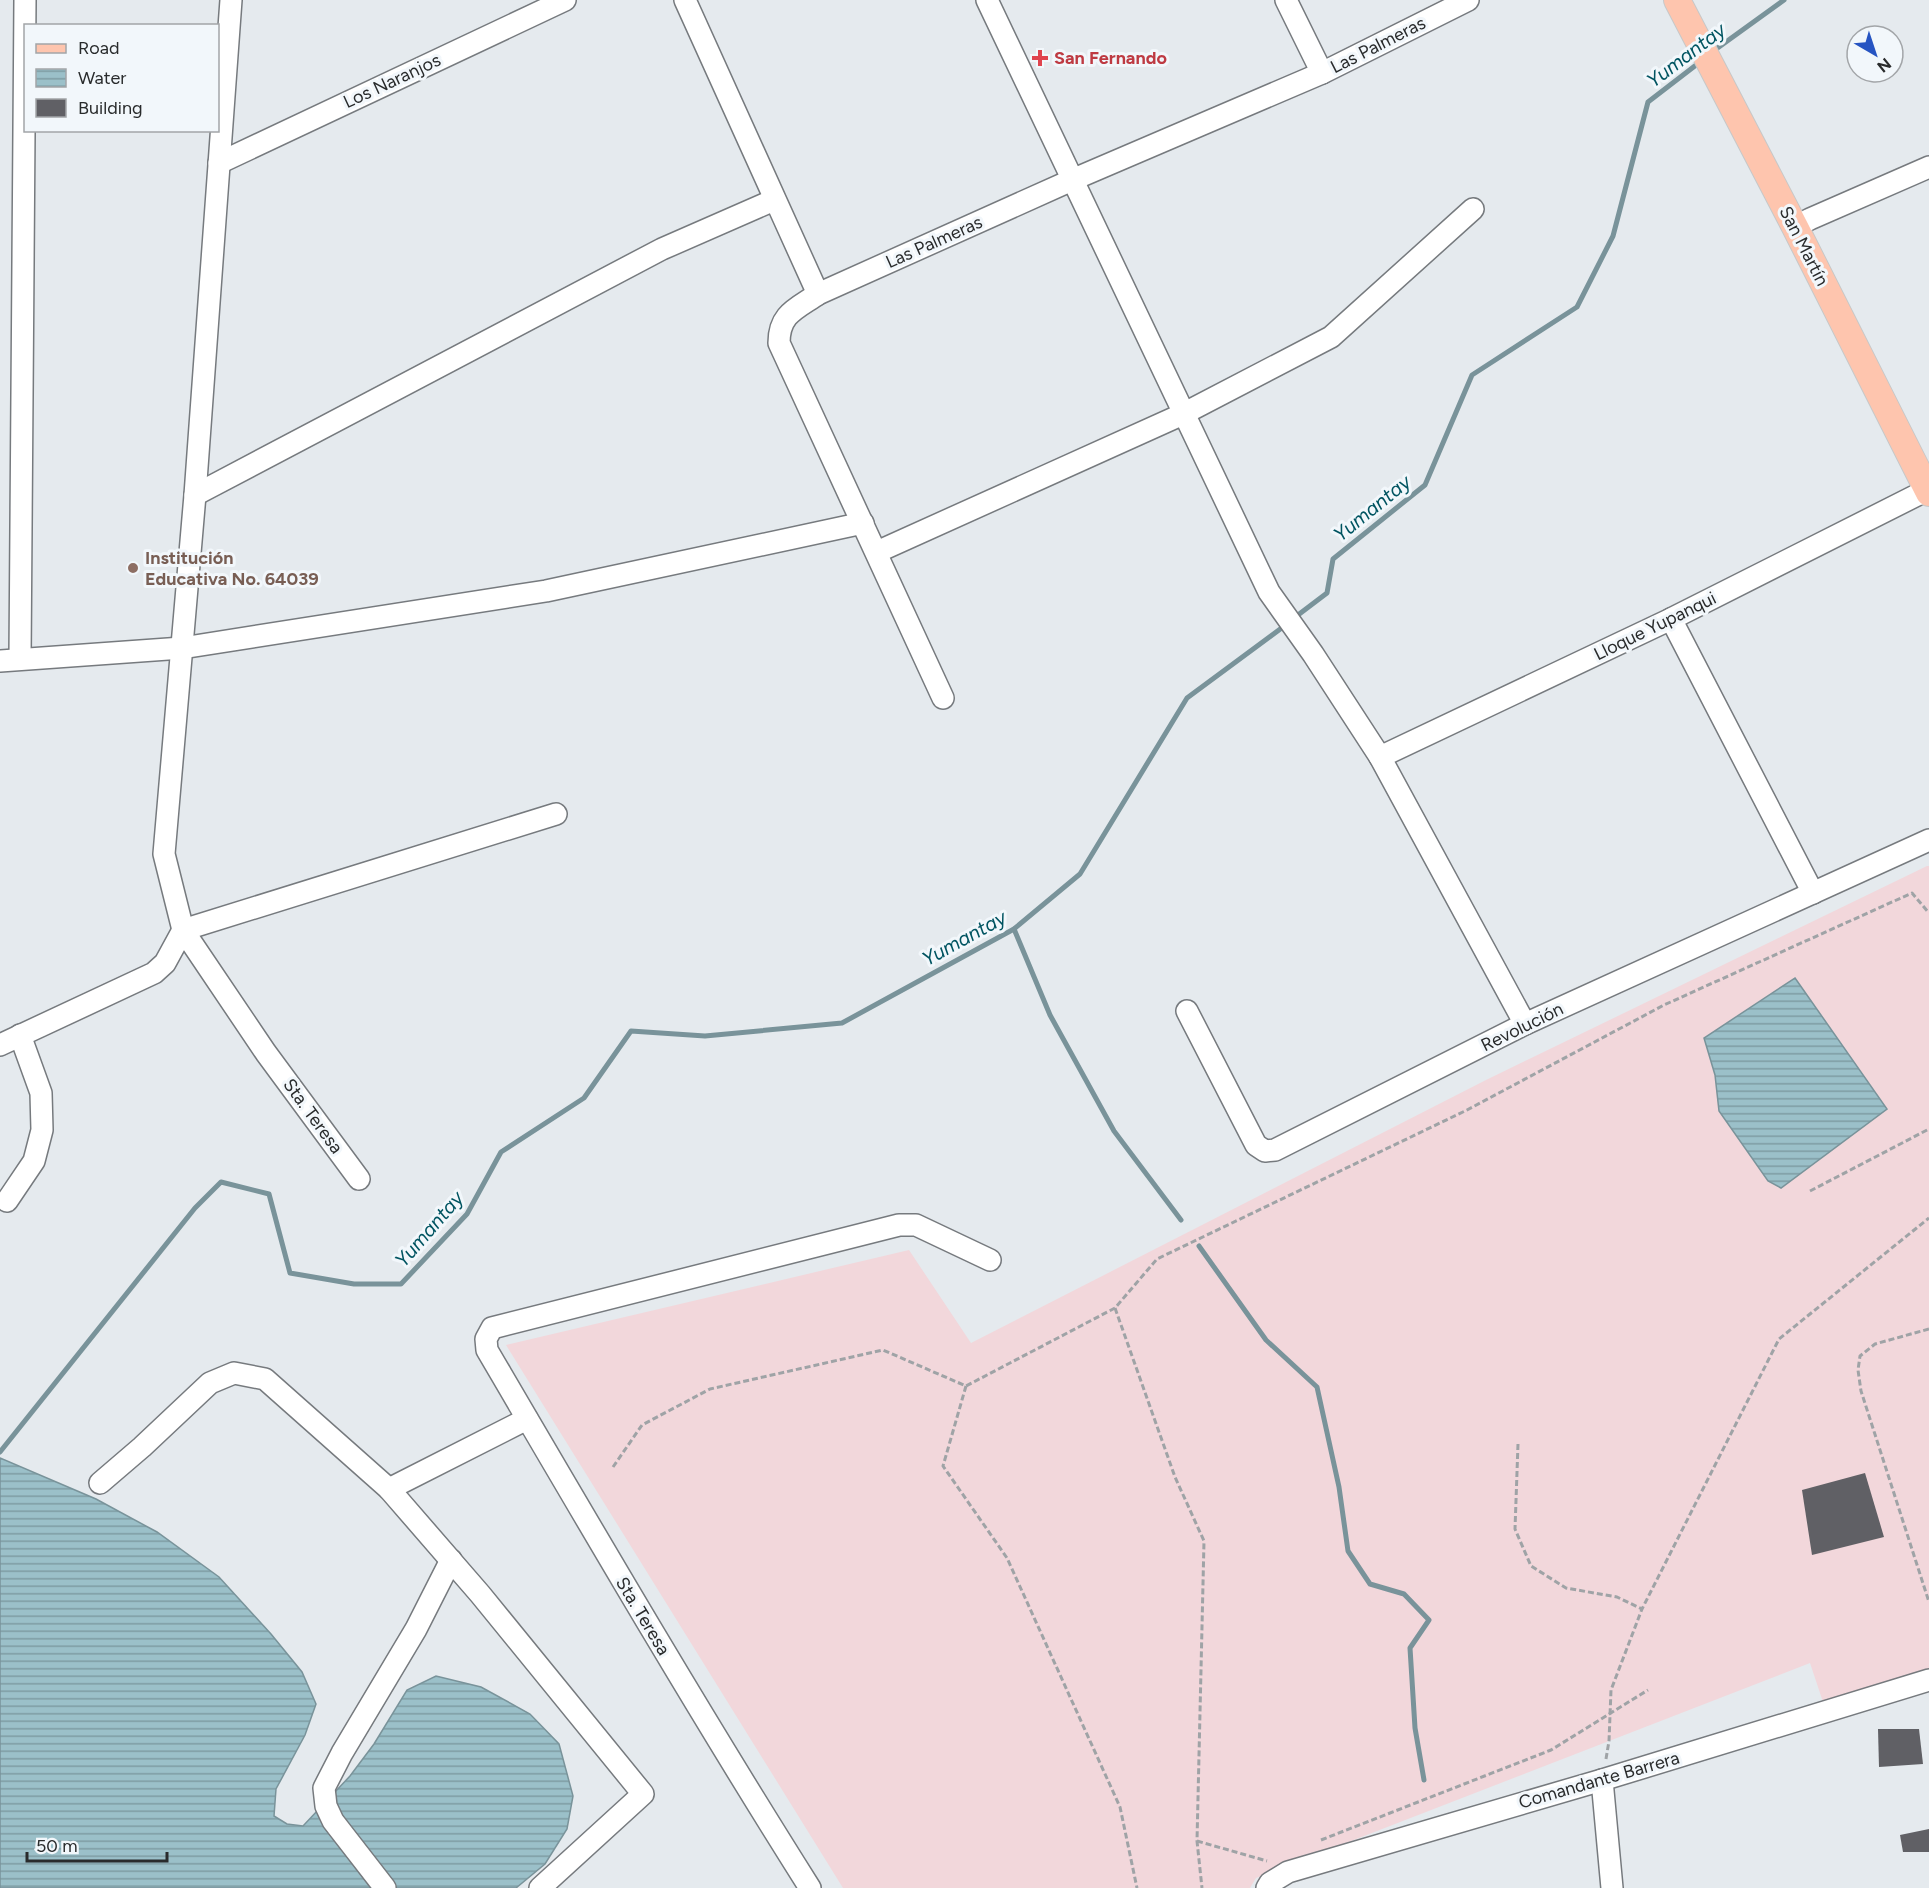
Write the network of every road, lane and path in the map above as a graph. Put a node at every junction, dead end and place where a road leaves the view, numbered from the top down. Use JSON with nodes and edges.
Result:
{"nodes":[{"id":1,"x":25,"y":0,"type":"edge"},
{"id":2,"x":231,"y":0,"type":"edge"},
{"id":3,"x":565,"y":0,"type":"edge"},
{"id":4,"x":685,"y":0,"type":"edge"},
{"id":5,"x":987,"y":0,"type":"edge"},
{"id":6,"x":1286,"y":0,"type":"edge"},
{"id":7,"x":1468,"y":0,"type":"edge"},
{"id":8,"x":1677,"y":0,"type":"edge"},
{"id":9,"x":1697,"y":17,"type":"edge"},
{"id":10,"x":24,"y":24,"type":"edge"},
{"id":11,"x":24,"y":44,"type":"edge"},
{"id":12,"x":1322,"y":73,"type":"junction"},
{"id":13,"x":219,"y":163,"type":"junction"},
{"id":14,"x":1929,"y":167,"type":"edge"},
{"id":15,"x":1072,"y":180,"type":"junction"},
{"id":16,"x":774,"y":200,"type":"junction"},
{"id":17,"x":1473,"y":209,"type":"dead end"},
{"id":18,"x":1802,"y":223,"type":"junction"},
{"id":19,"x":818,"y":294,"type":"junction"},
{"id":20,"x":1183,"y":414,"type":"junction"},
{"id":21,"x":1929,"y":454,"type":"edge"},
{"id":22,"x":1928,"y":491,"type":"edge"},
{"id":23,"x":195,"y":495,"type":"junction"},
{"id":24,"x":863,"y":523,"type":"junction"},
{"id":25,"x":877,"y":552,"type":"junction"},
{"id":26,"x":1671,"y":619,"type":"junction"},
{"id":27,"x":182,"y":648,"type":"junction"},
{"id":28,"x":10,"y":660,"type":"edge"},
{"id":29,"x":943,"y":698,"type":"dead end"},
{"id":30,"x":1380,"y":757,"type":"junction"},
{"id":31,"x":556,"y":814,"type":"dead end"},
{"id":32,"x":1929,"y":840,"type":"edge"},
{"id":33,"x":1813,"y":893,"type":"junction"},
{"id":34,"x":1929,"y":913,"type":"edge"},
{"id":35,"x":183,"y":930,"type":"junction"},
{"id":36,"x":1187,"y":1011,"type":"dead end"},
{"id":37,"x":1525,"y":1024,"type":"junction"},
{"id":38,"x":20,"y":1035,"type":"junction"},
{"id":39,"x":0,"y":1045,"type":"edge"},
{"id":40,"x":1929,"y":1130,"type":"edge"},
{"id":41,"x":359,"y":1179,"type":"dead end"},
{"id":42,"x":1810,"y":1191,"type":"dead end"},
{"id":43,"x":8,"y":1201,"type":"dead end"},
{"id":44,"x":1929,"y":1218,"type":"edge"},
{"id":45,"x":990,"y":1260,"type":"dead end"},
{"id":46,"x":1115,"y":1308,"type":"junction"},
{"id":47,"x":1929,"y":1329,"type":"edge"},
{"id":48,"x":966,"y":1386,"type":"junction"},
{"id":49,"x":527,"y":1419,"type":"junction"},
{"id":50,"x":1518,"y":1444,"type":"dead end"},
{"id":51,"x":613,"y":1467,"type":"dead end"},
{"id":52,"x":100,"y":1483,"type":"dead end"},
{"id":53,"x":389,"y":1489,"type":"junction"},
{"id":54,"x":451,"y":1560,"type":"junction"},
{"id":55,"x":1929,"y":1602,"type":"edge"},
{"id":56,"x":1641,"y":1609,"type":"junction"},
{"id":57,"x":1929,"y":1680,"type":"edge"},
{"id":58,"x":1648,"y":1690,"type":"dead end"},
{"id":59,"x":1610,"y":1715,"type":"junction"},
{"id":60,"x":1602,"y":1780,"type":"junction"},
{"id":61,"x":1321,"y":1840,"type":"dead end"},
{"id":62,"x":1197,"y":1841,"type":"junction"},
{"id":63,"x":1277,"y":1857,"type":"dead end"},
{"id":64,"x":1269,"y":1886,"type":"edge"},
{"id":65,"x":385,"y":1888,"type":"edge"},
{"id":66,"x":540,"y":1888,"type":"edge"},
{"id":67,"x":810,"y":1888,"type":"edge"},
{"id":68,"x":1137,"y":1888,"type":"edge"},
{"id":69,"x":1202,"y":1888,"type":"edge"},
{"id":70,"x":1612,"y":1888,"type":"edge"}],
"edges":[{"from":1,"to":10,"type":"street"},
{"from":2,"to":13,"type":"street","name":"Sta. Teresa"},
{"from":3,"to":13,"type":"street","name":"Los Naranjos"},
{"from":4,"to":16,"type":"street"},
{"from":5,"to":15,"type":"street"},
{"from":6,"to":12,"type":"street"},
{"from":7,"to":12,"type":"street","name":"Las Palmeras"},
{"from":8,"to":9,"type":"main road","name":"San Martín"},
{"from":9,"to":18,"type":"main road","name":"San Martín"},
{"from":11,"to":28,"type":"street"},
{"from":12,"to":15,"type":"street","name":"Las Palmeras"},
{"from":13,"to":23,"type":"street","name":"Sta. Teresa"},
{"from":14,"to":18,"type":"street"},
{"from":15,"to":19,"type":"street","name":"Las Palmeras"},
{"from":15,"to":20,"type":"street"},
{"from":16,"to":19,"type":"street"},
{"from":16,"to":23,"type":"street"},
{"from":17,"to":20,"type":"street"},
{"from":18,"to":21,"type":"main road","name":"San Martín"},
{"from":18,"to":22,"type":"main road","name":"San Martín"},
{"from":19,"to":24,"type":"street","name":"Las Palmeras"},
{"from":20,"to":25,"type":"street"},
{"from":20,"to":30,"type":"street"},
{"from":22,"to":26,"type":"street","name":"Lloque Yupanqui"},
{"from":23,"to":27,"type":"street","name":"Sta. Teresa"},
{"from":24,"to":25,"type":"street","name":"Las Palmeras"},
{"from":24,"to":27,"type":"street"},
{"from":25,"to":29,"type":"street","name":"Las Palmeras"},
{"from":26,"to":30,"type":"street","name":"Lloque Yupanqui"},
{"from":26,"to":33,"type":"street"},
{"from":27,"to":28,"type":"street"},
{"from":27,"to":35,"type":"street","name":"Sta. Teresa"},
{"from":30,"to":37,"type":"street"},
{"from":31,"to":35,"type":"street"},
{"from":32,"to":33,"type":"street","name":"Revolución"},
{"from":33,"to":37,"type":"street","name":"Revolución"},
{"from":34,"to":46,"type":"path"},
{"from":35,"to":38,"type":"street"},
{"from":35,"to":41,"type":"street","name":"Sta. Teresa"},
{"from":36,"to":37,"type":"street","name":"Revolución"},
{"from":38,"to":39,"type":"street"},
{"from":38,"to":43,"type":"street"},
{"from":40,"to":42,"type":"path"},
{"from":44,"to":56,"type":"path"},
{"from":45,"to":49,"type":"street","name":"Sta. Teresa"},
{"from":46,"to":48,"type":"path"},
{"from":46,"to":62,"type":"path"},
{"from":47,"to":55,"type":"path"},
{"from":48,"to":51,"type":"path"},
{"from":48,"to":68,"type":"path"},
{"from":49,"to":53,"type":"street"},
{"from":49,"to":67,"type":"street","name":"Sta. Teresa"},
{"from":50,"to":56,"type":"path"},
{"from":52,"to":53,"type":"street"},
{"from":53,"to":54,"type":"street"},
{"from":54,"to":65,"type":"street"},
{"from":54,"to":66,"type":"street"},
{"from":56,"to":59,"type":"path"},
{"from":57,"to":60,"type":"street","name":"Comandante Barrera"},
{"from":58,"to":59,"type":"path"},
{"from":59,"to":60,"type":"path"},
{"from":59,"to":61,"type":"path"},
{"from":60,"to":64,"type":"street","name":"Comandante Barrera"},
{"from":60,"to":70,"type":"street"},
{"from":62,"to":63,"type":"path"},
{"from":62,"to":69,"type":"path"}]}
